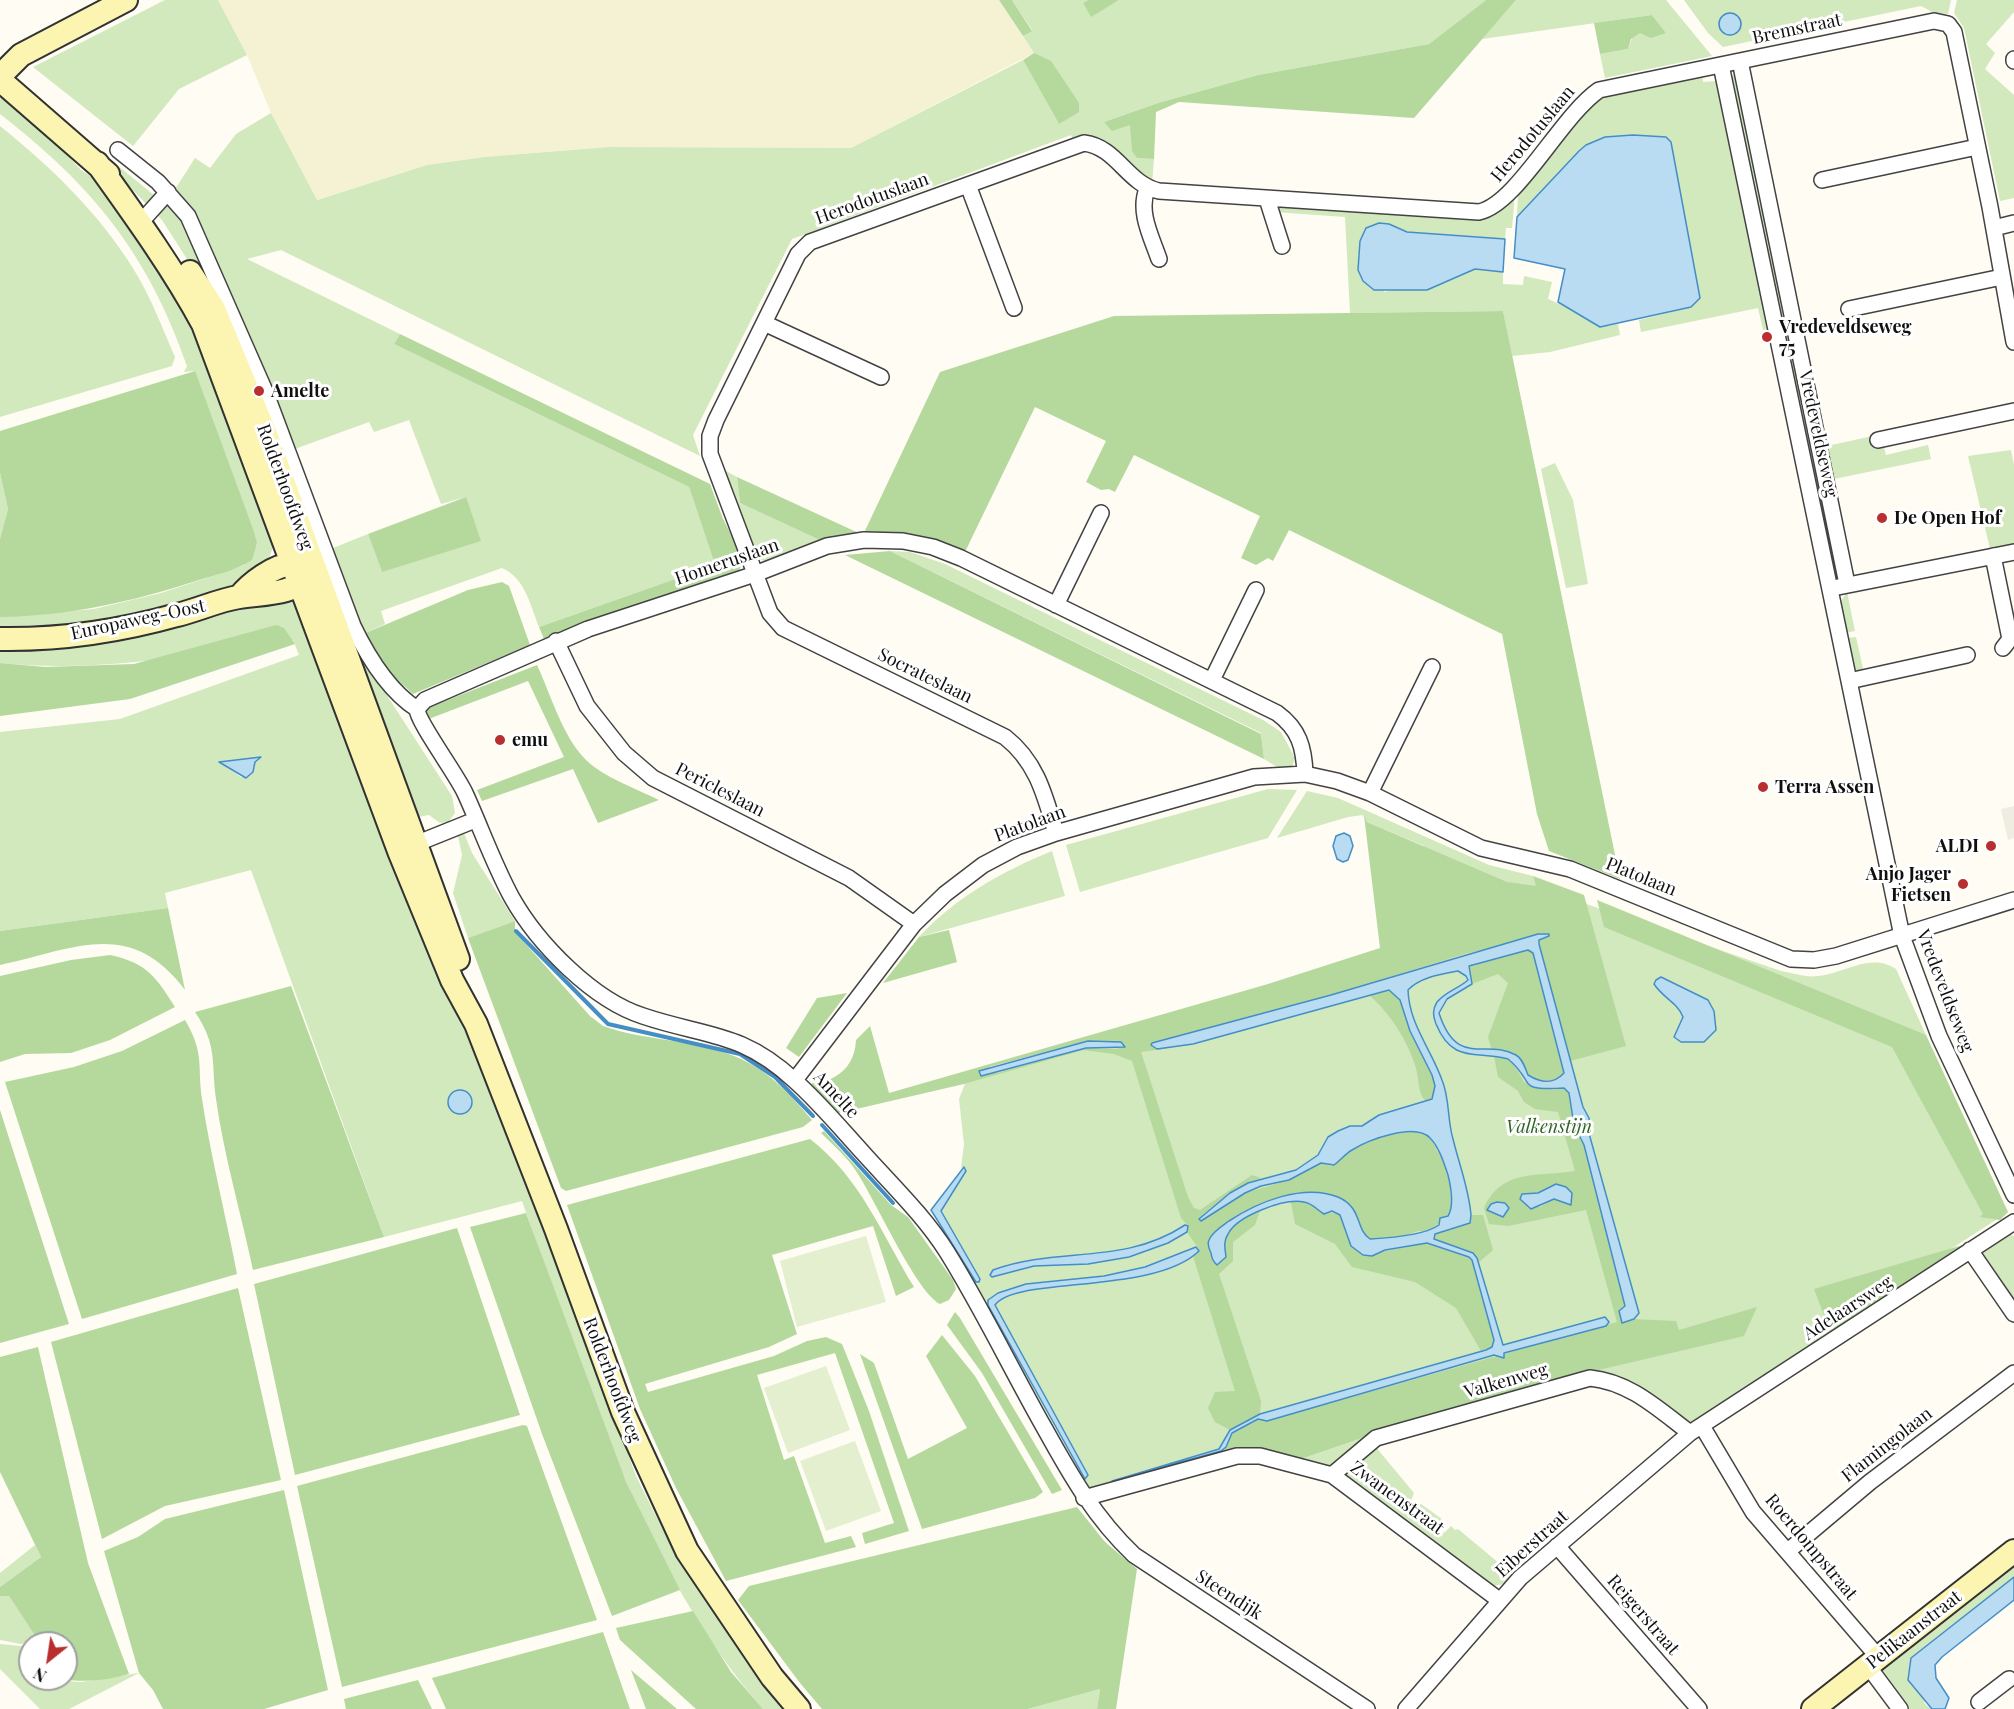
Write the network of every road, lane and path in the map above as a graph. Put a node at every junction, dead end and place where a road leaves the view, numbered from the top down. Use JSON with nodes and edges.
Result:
{"nodes":[{"id":1,"x":126,"y":0,"type":"edge"},
{"id":2,"x":1740,"y":61,"type":"junction"},
{"id":3,"x":1721,"y":65,"type":"junction"},
{"id":4,"x":0,"y":76,"type":"edge"},
{"id":5,"x":0,"y":80,"type":"edge"},
{"id":6,"x":1977,"y":147,"type":"junction"},
{"id":7,"x":118,"y":150,"type":"dead end"},
{"id":8,"x":1822,"y":180,"type":"dead end"},
{"id":9,"x":968,"y":185,"type":"junction"},
{"id":10,"x":1147,"y":189,"type":"junction"},
{"id":11,"x":168,"y":192,"type":"junction"},
{"id":12,"x":1267,"y":199,"type":"junction"},
{"id":13,"x":144,"y":218,"type":"junction"},
{"id":14,"x":2014,"y":223,"type":"edge"},
{"id":15,"x":1994,"y":228,"type":"junction"},
{"id":16,"x":1282,"y":246,"type":"dead end"},
{"id":17,"x":1159,"y":259,"type":"dead end"},
{"id":18,"x":2002,"y":277,"type":"junction"},
{"id":19,"x":1014,"y":308,"type":"dead end"},
{"id":20,"x":1849,"y":309,"type":"dead end"},
{"id":21,"x":764,"y":323,"type":"junction"},
{"id":22,"x":2014,"y":342,"type":"edge"},
{"id":23,"x":881,"y":377,"type":"dead end"},
{"id":24,"x":2014,"y":411,"type":"edge"},
{"id":25,"x":1878,"y":440,"type":"dead end"},
{"id":26,"x":1101,"y":513,"type":"dead end"},
{"id":27,"x":2014,"y":552,"type":"edge"},
{"id":28,"x":1994,"y":555,"type":"junction"},
{"id":29,"x":293,"y":564,"type":"junction"},
{"id":30,"x":755,"y":574,"type":"junction"},
{"id":31,"x":308,"y":578,"type":"junction"},
{"id":32,"x":1847,"y":584,"type":"junction"},
{"id":33,"x":1830,"y":588,"type":"junction"},
{"id":34,"x":1257,"y":590,"type":"dead end"},
{"id":35,"x":239,"y":597,"type":"junction"},
{"id":36,"x":1056,"y":604,"type":"junction"},
{"id":37,"x":0,"y":639,"type":"edge"},
{"id":38,"x":556,"y":641,"type":"junction"},
{"id":39,"x":2002,"y":648,"type":"dead end"},
{"id":40,"x":1967,"y":655,"type":"dead end"},
{"id":41,"x":1432,"y":667,"type":"dead end"},
{"id":42,"x":1212,"y":680,"type":"junction"},
{"id":43,"x":1849,"y":681,"type":"junction"},
{"id":44,"x":417,"y":709,"type":"junction"},
{"id":45,"x":1305,"y":774,"type":"junction"},
{"id":46,"x":1370,"y":793,"type":"junction"},
{"id":47,"x":475,"y":820,"type":"junction"},
{"id":48,"x":1056,"y":833,"type":"junction"},
{"id":49,"x":408,"y":847,"type":"junction"},
{"id":50,"x":2014,"y":900,"type":"edge"},
{"id":51,"x":914,"y":924,"type":"junction"},
{"id":52,"x":1902,"y":936,"type":"junction"},
{"id":53,"x":795,"y":1080,"type":"junction"},
{"id":54,"x":2014,"y":1195,"type":"edge"},
{"id":55,"x":2014,"y":1222,"type":"edge"},
{"id":56,"x":1970,"y":1250,"type":"junction"},
{"id":57,"x":2014,"y":1314,"type":"edge"},
{"id":58,"x":2014,"y":1373,"type":"edge"},
{"id":59,"x":1696,"y":1429,"type":"junction"},
{"id":60,"x":1332,"y":1475,"type":"junction"},
{"id":61,"x":1084,"y":1498,"type":"junction"},
{"id":62,"x":1557,"y":1546,"type":"junction"},
{"id":63,"x":1788,"y":1551,"type":"junction"},
{"id":64,"x":2014,"y":1551,"type":"edge"},
{"id":65,"x":1499,"y":1600,"type":"junction"},
{"id":66,"x":1873,"y":1662,"type":"junction"},
{"id":67,"x":2012,"y":1680,"type":"edge"},
{"id":68,"x":1979,"y":1702,"type":"dead end"},
{"id":69,"x":799,"y":1709,"type":"edge"},
{"id":70,"x":1366,"y":1709,"type":"edge"},
{"id":71,"x":1406,"y":1709,"type":"edge"},
{"id":72,"x":1699,"y":1709,"type":"edge"},
{"id":73,"x":1813,"y":1709,"type":"edge"},
{"id":74,"x":1899,"y":1709,"type":"edge"}],
"edges":[{"from":1,"to":4,"type":"main road"},
{"from":2,"to":3,"type":"street"},
{"from":2,"to":6,"type":"street","name":"Bremstraat"},
{"from":2,"to":32,"type":"street","name":"Vredeveldseweg"},
{"from":3,"to":12,"type":"street","name":"Herodotuslaan"},
{"from":3,"to":33,"type":"street","name":"Vredeveldseweg"},
{"from":5,"to":13,"type":"main road","name":"Rolderhoofdweg"},
{"from":6,"to":8,"type":"street"},
{"from":6,"to":15,"type":"street","name":"Bremstraat"},
{"from":7,"to":11,"type":"street","name":"Amelte"},
{"from":9,"to":10,"type":"street","name":"Herodotuslaan"},
{"from":9,"to":19,"type":"street"},
{"from":9,"to":21,"type":"street","name":"Herodotuslaan"},
{"from":10,"to":12,"type":"street","name":"Herodotuslaan"},
{"from":10,"to":17,"type":"street"},
{"from":11,"to":13,"type":"street"},
{"from":11,"to":44,"type":"street","name":"Amelte"},
{"from":12,"to":16,"type":"street"},
{"from":13,"to":29,"type":"main road","name":"Rolderhoofdweg"},
{"from":13,"to":31,"type":"main road","name":"Rolderhoofdweg"},
{"from":14,"to":15,"type":"street"},
{"from":15,"to":18,"type":"street","name":"Bremstraat"},
{"from":18,"to":20,"type":"street"},
{"from":18,"to":22,"type":"street","name":"Bremstraat"},
{"from":21,"to":23,"type":"street"},
{"from":21,"to":30,"type":"street","name":"Herodotuslaan"},
{"from":24,"to":25,"type":"street"},
{"from":26,"to":36,"type":"street"},
{"from":27,"to":28,"type":"street"},
{"from":28,"to":32,"type":"street"},
{"from":28,"to":39,"type":"street"},
{"from":29,"to":31,"type":"main road","name":"Rolderhoofdweg"},
{"from":29,"to":35,"type":"main road","name":"Europaweg-Oost"},
{"from":30,"to":36,"type":"street","name":"Homeruslaan"},
{"from":30,"to":38,"type":"street","name":"Homeruslaan"},
{"from":30,"to":48,"type":"street","name":"Socrateslaan"},
{"from":31,"to":35,"type":"main road","name":"Europaweg-Oost"},
{"from":31,"to":49,"type":"main road","name":"Rolderhoofdweg"},
{"from":32,"to":33,"type":"street"},
{"from":33,"to":43,"type":"street","name":"Vredeveldseweg"},
{"from":34,"to":42,"type":"street"},
{"from":35,"to":37,"type":"main road","name":"Europaweg-Oost"},
{"from":36,"to":42,"type":"street","name":"Homeruslaan"},
{"from":38,"to":44,"type":"street","name":"Homeruslaan"},
{"from":38,"to":51,"type":"street","name":"Pericleslaan"},
{"from":40,"to":43,"type":"street"},
{"from":41,"to":46,"type":"street"},
{"from":42,"to":45,"type":"street","name":"Homeruslaan"},
{"from":43,"to":52,"type":"street","name":"Vredeveldseweg"},
{"from":44,"to":47,"type":"street","name":"Amelte"},
{"from":45,"to":46,"type":"street","name":"Platolaan"},
{"from":45,"to":48,"type":"street","name":"Platolaan"},
{"from":46,"to":52,"type":"street","name":"Platolaan"},
{"from":47,"to":49,"type":"street"},
{"from":47,"to":53,"type":"street","name":"Amelte"},
{"from":48,"to":51,"type":"street","name":"Platolaan"},
{"from":49,"to":69,"type":"main road","name":"Rolderhoofdweg"},
{"from":50,"to":52,"type":"street","name":"Platolaan"},
{"from":51,"to":53,"type":"street","name":"Platolaan"},
{"from":52,"to":54,"type":"street","name":"Vredeveldseweg"},
{"from":53,"to":61,"type":"street","name":"Amelte"},
{"from":55,"to":56,"type":"street","name":"Adelaarsweg"},
{"from":56,"to":57,"type":"street"},
{"from":56,"to":59,"type":"street","name":"Adelaarsweg"},
{"from":58,"to":63,"type":"street","name":"Flamingolaan"},
{"from":59,"to":60,"type":"street","name":"Valkenweg"},
{"from":59,"to":62,"type":"street","name":"Eiberstraat"},
{"from":59,"to":63,"type":"street","name":"Roerdompstraat"},
{"from":60,"to":61,"type":"street","name":"Zwanenstraat"},
{"from":60,"to":65,"type":"street","name":"Zwanenstraat"},
{"from":61,"to":70,"type":"street","name":"Steendijk"},
{"from":62,"to":65,"type":"street","name":"Eiberstraat"},
{"from":62,"to":72,"type":"street","name":"Reigerstraat"},
{"from":63,"to":66,"type":"street","name":"Roerdompstraat"},
{"from":64,"to":66,"type":"main road","name":"Pelikaanstraat"},
{"from":65,"to":71,"type":"street","name":"Eiberstraat"},
{"from":66,"to":73,"type":"main road","name":"Pelikaanstraat"},
{"from":66,"to":74,"type":"street","name":"Roerdompstraat"},
{"from":67,"to":68,"type":"street"}]}
